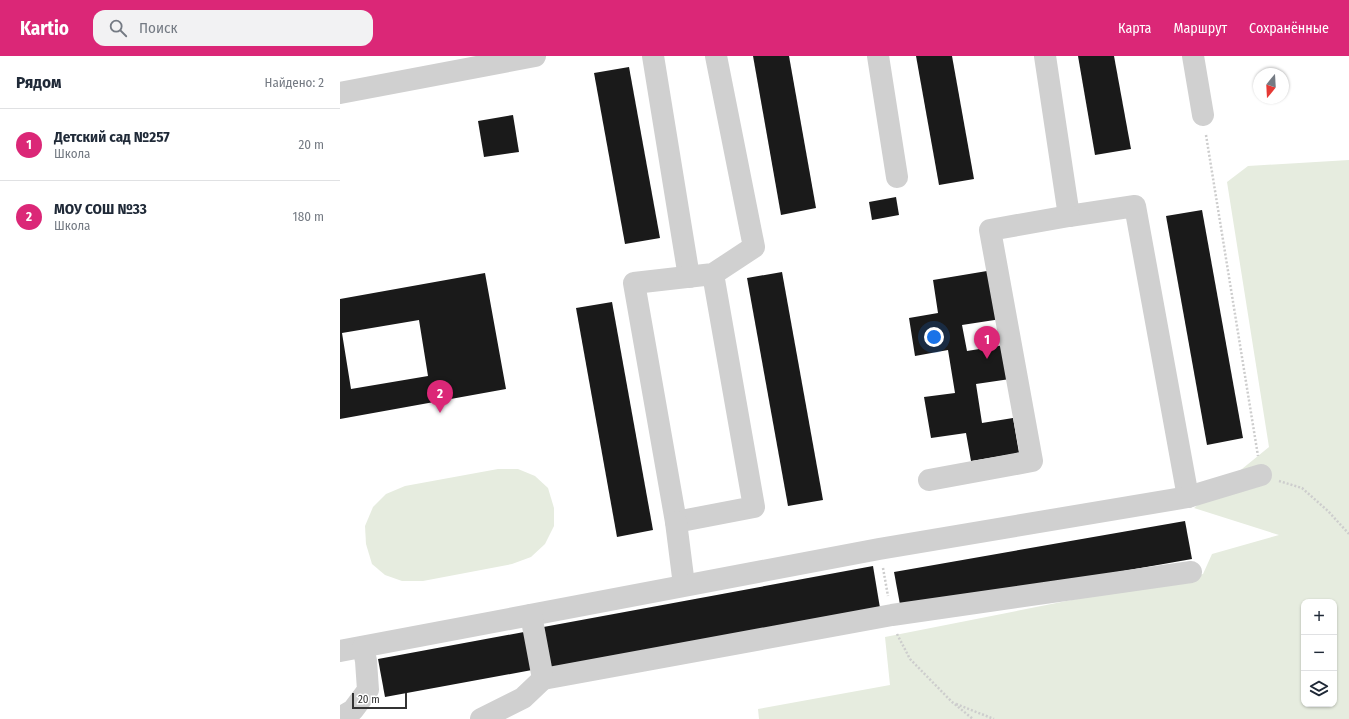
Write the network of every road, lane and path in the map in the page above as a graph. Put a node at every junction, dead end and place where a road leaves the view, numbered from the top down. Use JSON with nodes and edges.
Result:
{"nodes":[{"id":1,"x":535,"y":56,"type":"edge"},
{"id":2,"x":653,"y":56,"type":"edge"},
{"id":3,"x":716,"y":56,"type":"edge"},
{"id":4,"x":878,"y":56,"type":"edge"},
{"id":5,"x":1045,"y":56,"type":"edge"},
{"id":6,"x":1193,"y":56,"type":"edge"},
{"id":7,"x":340,"y":94,"type":"edge"},
{"id":8,"x":1203,"y":115,"type":"joint"},
{"id":9,"x":897,"y":177,"type":"dead end"},
{"id":10,"x":1069,"y":216,"type":"junction"},
{"id":11,"x":713,"y":274,"type":"junction"},
{"id":12,"x":689,"y":277,"type":"junction"},
{"id":13,"x":1261,"y":475,"type":"junction"},
{"id":14,"x":929,"y":480,"type":"dead end"},
{"id":15,"x":1188,"y":497,"type":"junction"},
{"id":16,"x":676,"y":522,"type":"junction"},
{"id":17,"x":1349,"y":534,"type":"edge"},
{"id":18,"x":879,"y":549,"type":"junction"},
{"id":19,"x":1191,"y":572,"type":"dead end"},
{"id":20,"x":684,"y":585,"type":"junction"},
{"id":21,"x":530,"y":615,"type":"junction"},
{"id":22,"x":892,"y":615,"type":"junction"},
{"id":23,"x":363,"y":646,"type":"junction"},
{"id":24,"x":340,"y":651,"type":"edge"},
{"id":25,"x":543,"y":679,"type":"junction"},
{"id":26,"x":952,"y":702,"type":"junction"},
{"id":27,"x":340,"y":718,"type":"edge"},
{"id":28,"x":482,"y":719,"type":"edge"},
{"id":29,"x":973,"y":719,"type":"edge"},
{"id":30,"x":994,"y":719,"type":"edge"}],
"edges":[{"from":1,"to":7,"type":"street"},
{"from":2,"to":12,"type":"street"},
{"from":3,"to":11,"type":"street"},
{"from":4,"to":9,"type":"street"},
{"from":5,"to":10,"type":"street"},
{"from":6,"to":8,"type":"street"},
{"from":8,"to":13,"type":"path"},
{"from":10,"to":14,"type":"street"},
{"from":10,"to":15,"type":"street"},
{"from":11,"to":12,"type":"street"},
{"from":11,"to":16,"type":"street"},
{"from":12,"to":16,"type":"street"},
{"from":13,"to":15,"type":"street"},
{"from":13,"to":17,"type":"path"},
{"from":15,"to":18,"type":"street"},
{"from":16,"to":20,"type":"street"},
{"from":18,"to":20,"type":"street"},
{"from":18,"to":22,"type":"path"},
{"from":19,"to":22,"type":"street"},
{"from":20,"to":21,"type":"street"},
{"from":21,"to":23,"type":"street"},
{"from":21,"to":25,"type":"street"},
{"from":22,"to":25,"type":"street"},
{"from":22,"to":26,"type":"path"},
{"from":23,"to":24,"type":"street"},
{"from":23,"to":27,"type":"street"},
{"from":25,"to":28,"type":"street"},
{"from":26,"to":29,"type":"path"},
{"from":26,"to":30,"type":"path"}]}
